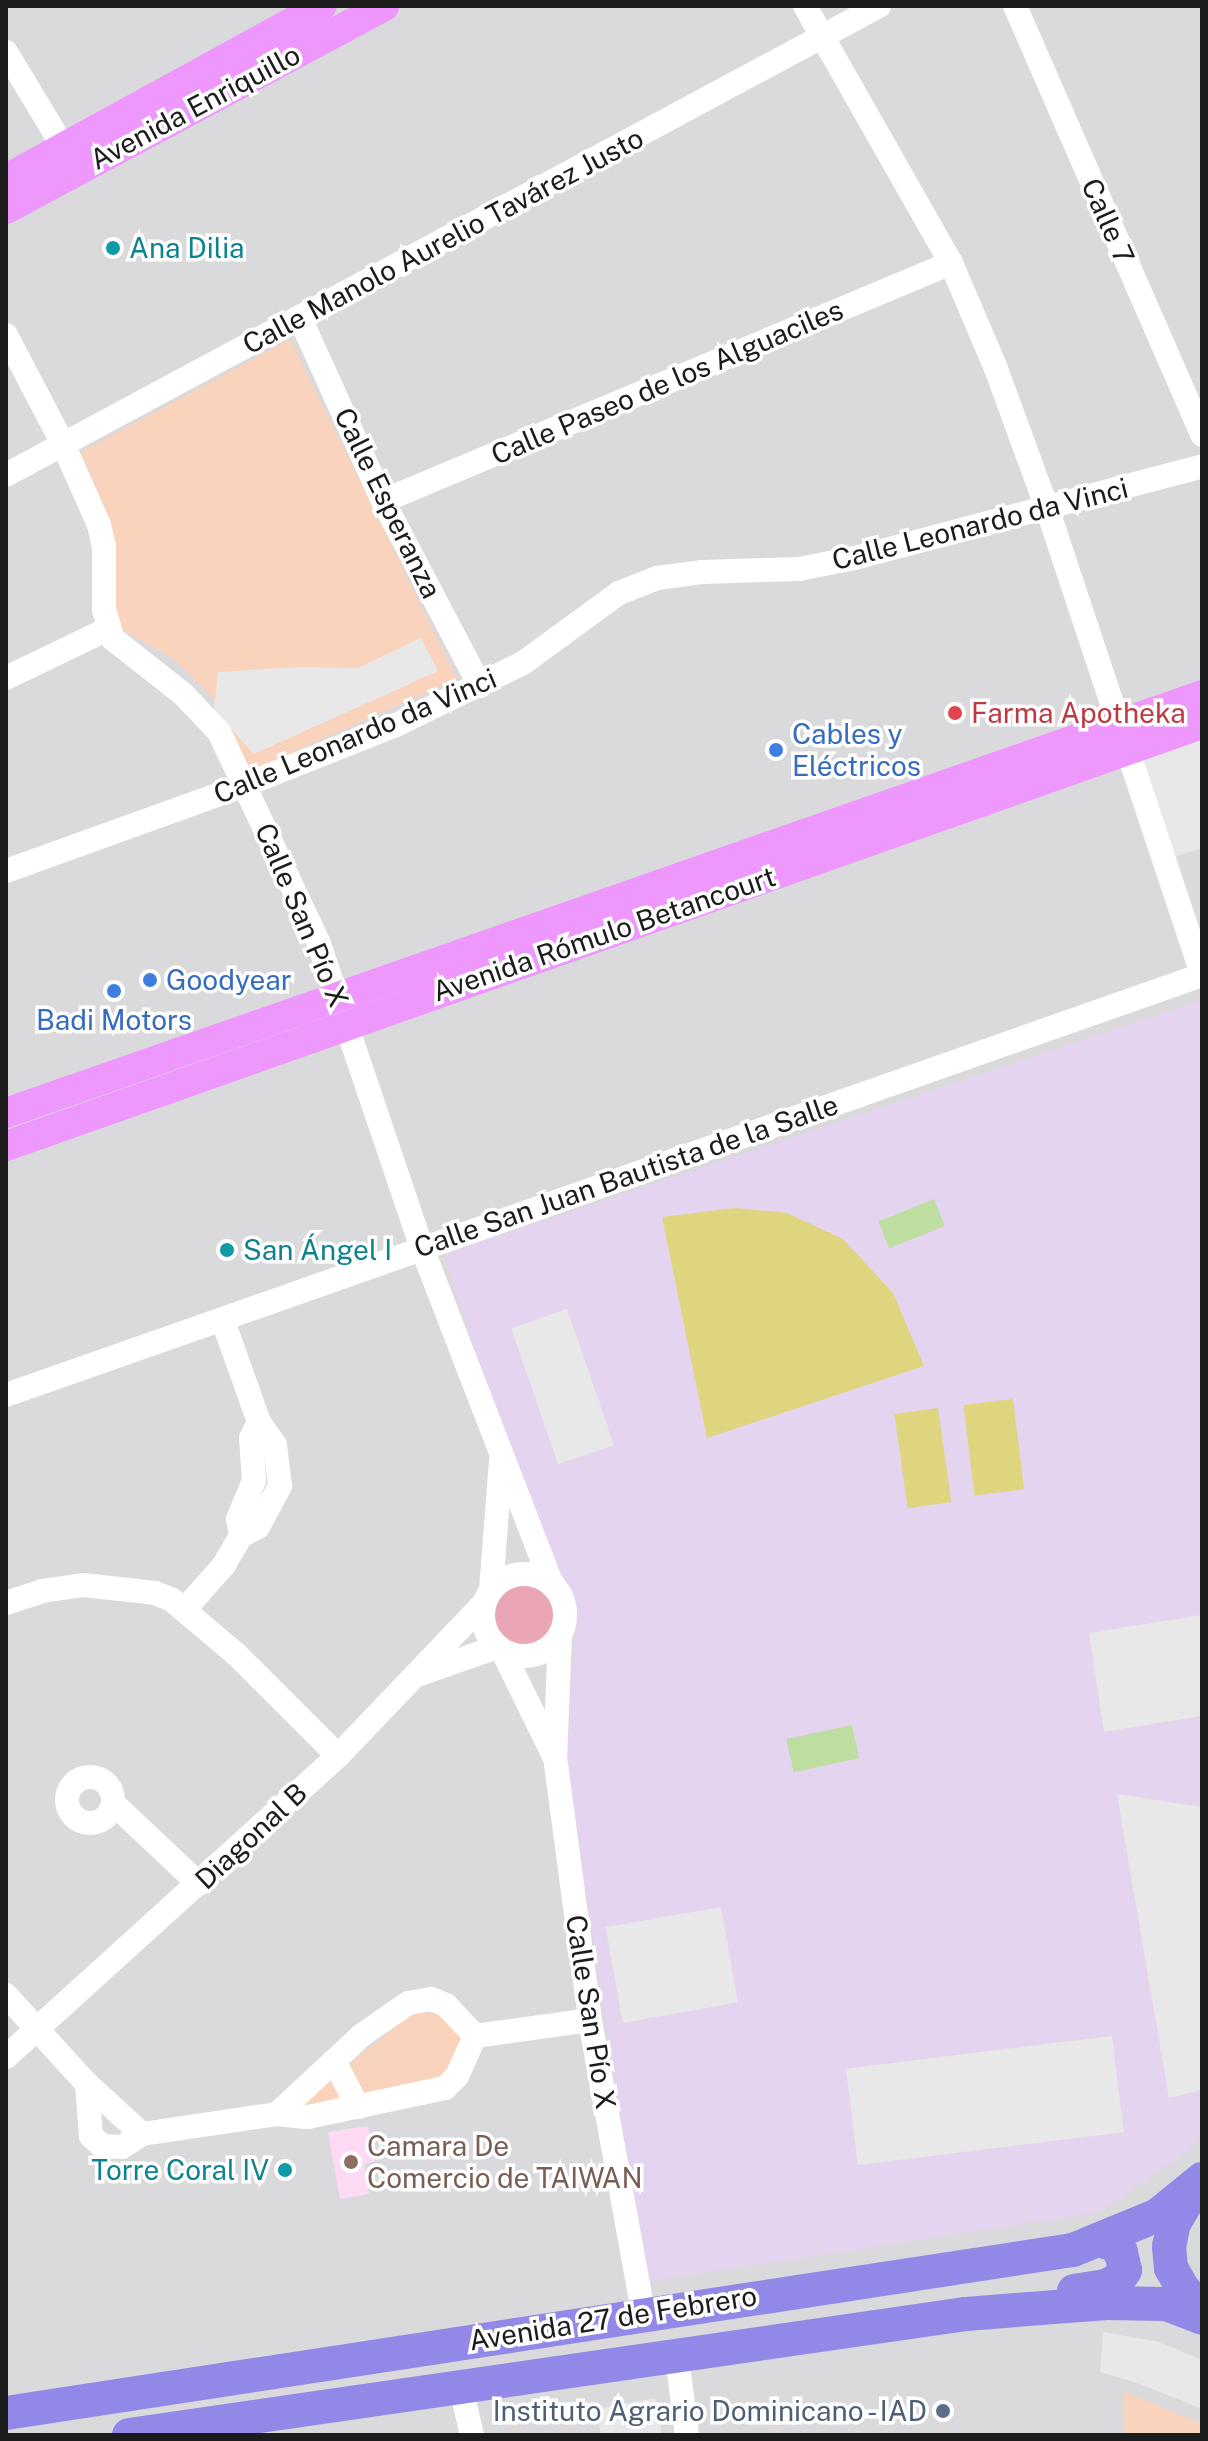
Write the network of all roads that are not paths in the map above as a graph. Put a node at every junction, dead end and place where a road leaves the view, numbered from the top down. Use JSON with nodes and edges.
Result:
{"nodes":[{"id":1,"x":322,"y":6,"type":"edge"},
{"id":2,"x":384,"y":6,"type":"edge"},
{"id":3,"x":805,"y":6,"type":"edge"},
{"id":4,"x":879,"y":6,"type":"edge"},
{"id":5,"x":1015,"y":6,"type":"edge"},
{"id":6,"x":823,"y":36,"type":"junction"},
{"id":7,"x":6,"y":52,"type":"edge"},
{"id":8,"x":64,"y":148,"type":"junction"},
{"id":9,"x":6,"y":179,"type":"edge"},
{"id":10,"x":6,"y":209,"type":"edge"},
{"id":11,"x":951,"y":263,"type":"junction"},
{"id":12,"x":300,"y":318,"type":"junction"},
{"id":13,"x":6,"y":335,"type":"edge"},
{"id":14,"x":1202,"y":435,"type":"edge"},
{"id":15,"x":63,"y":444,"type":"junction"},
{"id":16,"x":1202,"y":466,"type":"edge"},
{"id":17,"x":6,"y":475,"type":"edge"},
{"id":18,"x":383,"y":501,"type":"junction"},
{"id":19,"x":1047,"y":508,"type":"junction"},
{"id":20,"x":108,"y":629,"type":"junction"},
{"id":21,"x":6,"y":678,"type":"edge"},
{"id":22,"x":480,"y":686,"type":"junction"},
{"id":23,"x":1202,"y":695,"type":"edge"},
{"id":24,"x":1202,"y":724,"type":"edge"},
{"id":25,"x":1122,"y":738,"type":"junction"},
{"id":26,"x":245,"y":785,"type":"junction"},
{"id":27,"x":6,"y":871,"type":"edge"},
{"id":28,"x":1202,"y":975,"type":"edge"},
{"id":29,"x":338,"y":994,"type":"junction"},
{"id":30,"x":348,"y":1025,"type":"junction"},
{"id":31,"x":6,"y":1113,"type":"edge"},
{"id":32,"x":6,"y":1146,"type":"edge"},
{"id":33,"x":422,"y":1248,"type":"junction"},
{"id":34,"x":223,"y":1321,"type":"junction"},
{"id":35,"x":6,"y":1395,"type":"edge"},
{"id":36,"x":501,"y":1453,"type":"junction"},
{"id":37,"x":488,"y":1596,"type":"junction"},
{"id":38,"x":561,"y":1596,"type":"junction"},
{"id":39,"x":6,"y":1603,"type":"edge"},
{"id":40,"x":185,"y":1609,"type":"junction"},
{"id":41,"x":560,"y":1635,"type":"junction"},
{"id":42,"x":500,"y":1650,"type":"junction"},
{"id":43,"x":407,"y":1681,"type":"junction"},
{"id":44,"x":338,"y":1756,"type":"junction"},
{"id":45,"x":555,"y":1757,"type":"junction"},
{"id":46,"x":113,"y":1803,"type":"dead end"},
{"id":47,"x":199,"y":1884,"type":"junction"},
{"id":48,"x":6,"y":1995,"type":"edge"},
{"id":49,"x":590,"y":2020,"type":"junction"},
{"id":50,"x":36,"y":2030,"type":"junction"},
{"id":51,"x":475,"y":2036,"type":"junction"},
{"id":52,"x":6,"y":2057,"type":"edge"},
{"id":53,"x":334,"y":2061,"type":"junction"},
{"id":54,"x":87,"y":2084,"type":"junction"},
{"id":55,"x":358,"y":2107,"type":"junction"},
{"id":56,"x":277,"y":2114,"type":"junction"},
{"id":57,"x":142,"y":2134,"type":"junction"},
{"id":58,"x":1201,"y":2180,"type":"edge"},
{"id":59,"x":1098,"y":2240,"type":"junction"},
{"id":60,"x":1202,"y":2308,"type":"edge"},
{"id":61,"x":1001,"y":2310,"type":"junction"},
{"id":62,"x":643,"y":2313,"type":"junction"},
{"id":63,"x":1202,"y":2318,"type":"edge"},
{"id":64,"x":561,"y":2327,"type":"junction"},
{"id":65,"x":677,"y":2357,"type":"junction"},
{"id":66,"x":578,"y":2371,"type":"junction"},
{"id":67,"x":461,"y":2388,"type":"junction"},
{"id":68,"x":6,"y":2413,"type":"edge"},
{"id":69,"x":129,"y":2435,"type":"edge"},
{"id":70,"x":472,"y":2435,"type":"edge"},
{"id":71,"x":687,"y":2435,"type":"edge"}],
"edges":[{"from":1,"to":8,"type":"main road","name":"Avenida Enriquillo"},
{"from":2,"to":10,"type":"main road","name":"Avenida Enriquillo"},
{"from":3,"to":6,"type":"street"},
{"from":4,"to":6,"type":"street","name":"Calle Manolo Aurelio Tavárez Justo"},
{"from":5,"to":14,"type":"street","name":"Calle 7"},
{"from":6,"to":11,"type":"street"},
{"from":6,"to":12,"type":"street","name":"Calle Manolo Aurelio Tavárez Justo"},
{"from":7,"to":8,"type":"street"},
{"from":8,"to":9,"type":"main road","name":"Avenida Enriquillo"},
{"from":11,"to":18,"type":"street","name":"Calle Paseo de los Alguaciles"},
{"from":11,"to":19,"type":"street"},
{"from":12,"to":15,"type":"street","name":"Calle Manolo Aurelio Tavárez Justo"},
{"from":12,"to":18,"type":"street","name":"Calle Esperanza"},
{"from":13,"to":15,"type":"street"},
{"from":15,"to":17,"type":"street","name":"Calle Manolo Aurelio Tavárez Justo"},
{"from":15,"to":20,"type":"street"},
{"from":16,"to":19,"type":"street","name":"Calle Leonardo da Vinci"},
{"from":18,"to":22,"type":"street","name":"Calle Esperanza"},
{"from":19,"to":22,"type":"street","name":"Calle Leonardo da Vinci"},
{"from":19,"to":25,"type":"street"},
{"from":20,"to":21,"type":"street"},
{"from":20,"to":26,"type":"street","name":"Calle San Pío X"},
{"from":22,"to":26,"type":"street","name":"Calle Leonardo da Vinci"},
{"from":23,"to":25,"type":"main road","name":"Avenida Rómulo Betancourt"},
{"from":24,"to":25,"type":"main road","name":"Avenida Rómulo Betancourt"},
{"from":25,"to":28,"type":"street"},
{"from":25,"to":29,"type":"main road","name":"Avenida Rómulo Betancourt"},
{"from":25,"to":30,"type":"main road","name":"Avenida Rómulo Betancourt"},
{"from":26,"to":27,"type":"street","name":"Calle Leonardo da Vinci"},
{"from":26,"to":29,"type":"street","name":"Calle San Pío X"},
{"from":28,"to":33,"type":"street","name":"Calle San Juan Bautista de la Salle"},
{"from":29,"to":30,"type":"street","name":"Calle San Pío X"},
{"from":29,"to":31,"type":"main road","name":"Avenida Rómulo Betancourt"},
{"from":30,"to":32,"type":"main road","name":"Avenida Rómulo Betancourt"},
{"from":30,"to":33,"type":"street","name":"Calle San Pío X"},
{"from":33,"to":34,"type":"street","name":"Calle San Juan Bautista de la Salle"},
{"from":33,"to":36,"type":"street","name":"Calle San Pío X"},
{"from":34,"to":35,"type":"street","name":"Calle San Juan Bautista de la Salle"},
{"from":34,"to":40,"type":"street"},
{"from":36,"to":37,"type":"street","name":"Calle San Pío X"},
{"from":36,"to":38,"type":"street","name":"Calle San Pío X"},
{"from":37,"to":38,"type":"street"},
{"from":37,"to":42,"type":"street"},
{"from":37,"to":43,"type":"street","name":"Diagonal B"},
{"from":38,"to":41,"type":"street"},
{"from":39,"to":40,"type":"street"},
{"from":40,"to":44,"type":"street"},
{"from":41,"to":42,"type":"street"},
{"from":41,"to":45,"type":"street","name":"Calle San Pío X"},
{"from":42,"to":43,"type":"street"},
{"from":42,"to":45,"type":"street","name":"Calle San Pío X"},
{"from":43,"to":44,"type":"street","name":"Diagonal B"},
{"from":44,"to":47,"type":"street","name":"Diagonal B"},
{"from":45,"to":49,"type":"street","name":"Calle San Pío X"},
{"from":46,"to":47,"type":"street"},
{"from":47,"to":50,"type":"street","name":"Diagonal B"},
{"from":48,"to":50,"type":"street"},
{"from":49,"to":51,"type":"street"},
{"from":49,"to":62,"type":"street","name":"Calle San Pío X"},
{"from":50,"to":52,"type":"street","name":"Diagonal B"},
{"from":50,"to":54,"type":"street"},
{"from":51,"to":53,"type":"street"},
{"from":51,"to":55,"type":"street"},
{"from":53,"to":55,"type":"street"},
{"from":53,"to":56,"type":"street"},
{"from":54,"to":57,"type":"street"},
{"from":54,"to":57,"type":"street"},
{"from":55,"to":56,"type":"street"},
{"from":56,"to":57,"type":"street"},
{"from":58,"to":59,"type":"highway","name":"Avenida 27 de Febrero"},
{"from":58,"to":60,"type":"highway"},
{"from":59,"to":61,"type":"highway"},
{"from":59,"to":62,"type":"highway","name":"Avenida 27 de Febrero"},
{"from":61,"to":63,"type":"highway","name":"Avenida 27 de Febrero"},
{"from":61,"to":65,"type":"highway","name":"Avenida 27 de Febrero"},
{"from":62,"to":64,"type":"highway","name":"Avenida 27 de Febrero"},
{"from":64,"to":66,"type":"highway"},
{"from":64,"to":68,"type":"highway","name":"Avenida 27 de Febrero"},
{"from":65,"to":66,"type":"highway","name":"Avenida 27 de Febrero"},
{"from":65,"to":71,"type":"street"},
{"from":66,"to":67,"type":"highway","name":"Avenida 27 de Febrero"},
{"from":67,"to":69,"type":"highway","name":"Avenida 27 de Febrero"},
{"from":67,"to":70,"type":"street"}]}
